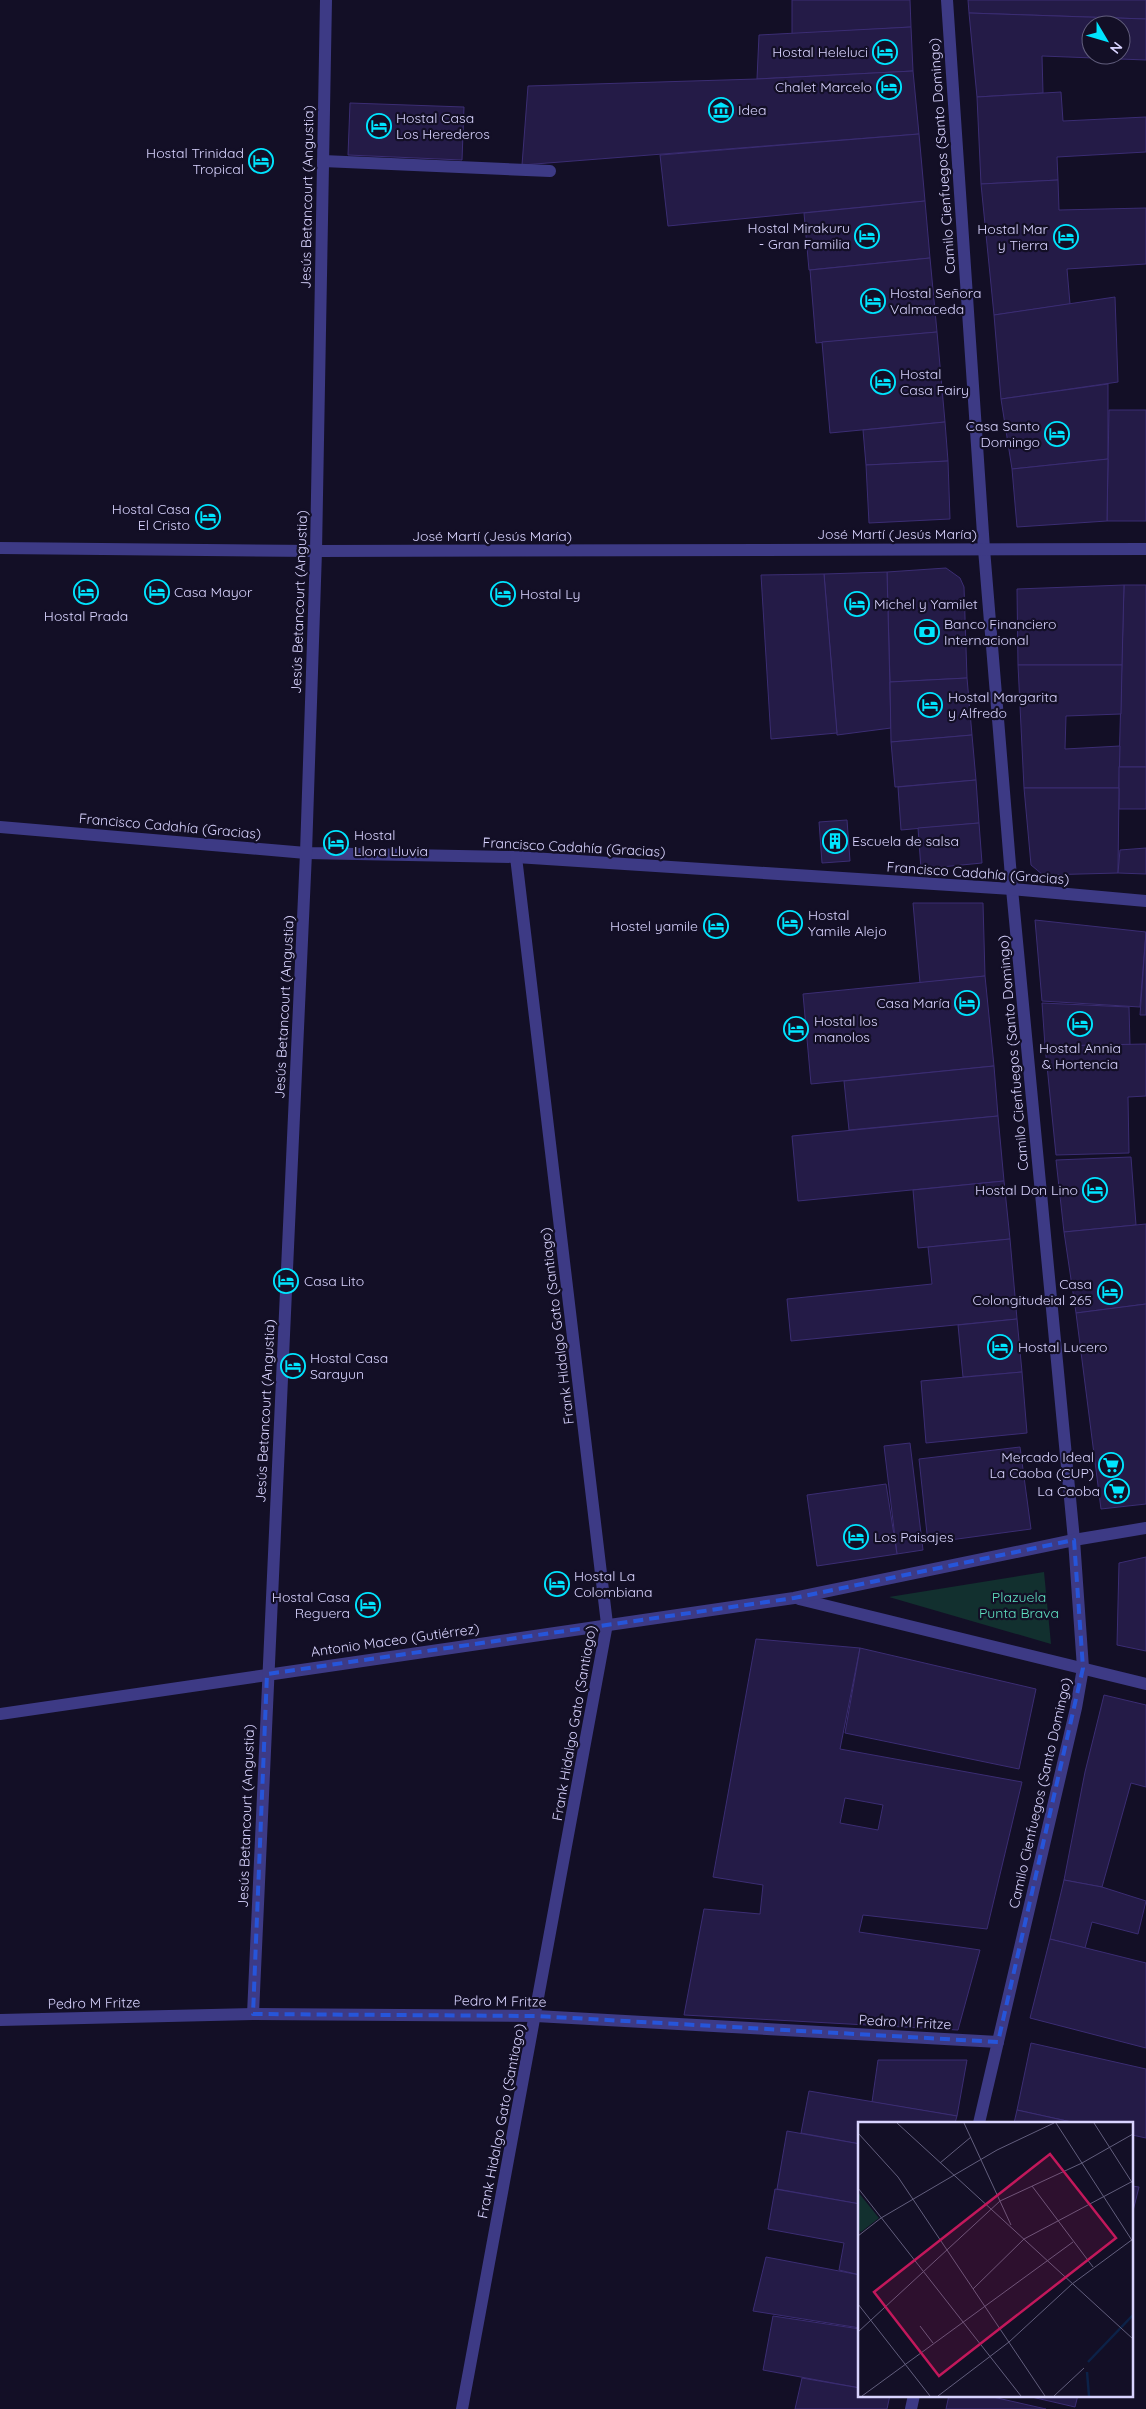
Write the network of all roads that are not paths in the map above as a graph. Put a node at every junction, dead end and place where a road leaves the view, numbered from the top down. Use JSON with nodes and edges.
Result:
{"nodes":[{"id":1,"x":326,"y":0,"type":"edge"},
{"id":2,"x":947,"y":0,"type":"edge"},
{"id":3,"x":323,"y":162,"type":"junction"},
{"id":4,"x":550,"y":171,"type":"dead end"},
{"id":5,"x":0,"y":548,"type":"edge"},
{"id":6,"x":984,"y":549,"type":"junction"},
{"id":7,"x":1146,"y":549,"type":"edge"},
{"id":8,"x":316,"y":551,"type":"junction"},
{"id":9,"x":0,"y":827,"type":"edge"},
{"id":10,"x":306,"y":853,"type":"junction"},
{"id":11,"x":516,"y":857,"type":"junction"},
{"id":12,"x":1012,"y":889,"type":"junction"},
{"id":13,"x":1146,"y":901,"type":"edge"},
{"id":14,"x":1146,"y":1528,"type":"edge"},
{"id":15,"x":1074,"y":1540,"type":"junction"},
{"id":16,"x":794,"y":1598,"type":"junction"},
{"id":17,"x":607,"y":1624,"type":"junction"},
{"id":18,"x":1083,"y":1668,"type":"junction"},
{"id":19,"x":267,"y":1674,"type":"junction"},
{"id":20,"x":1146,"y":1684,"type":"edge"},
{"id":21,"x":0,"y":1714,"type":"edge"},
{"id":22,"x":253,"y":2014,"type":"junction"},
{"id":23,"x":536,"y":2016,"type":"junction"},
{"id":24,"x":0,"y":2020,"type":"edge"},
{"id":25,"x":998,"y":2042,"type":"junction"},
{"id":26,"x":979,"y":2122,"type":"edge"},
{"id":27,"x":914,"y":2396,"type":"edge"},
{"id":28,"x":462,"y":2409,"type":"edge"},
{"id":29,"x":911,"y":2409,"type":"edge"}],
"edges":[{"from":1,"to":3,"type":"street","name":"Jesús Betancourt (Angustia)"},
{"from":2,"to":6,"type":"street","name":"Camilo Cienfuegos (Santo Domingo)"},
{"from":3,"to":4,"type":"street"},
{"from":3,"to":8,"type":"street","name":"Jesús Betancourt (Angustia)"},
{"from":5,"to":8,"type":"street","name":"José Martí (Jesús María)"},
{"from":6,"to":7,"type":"street","name":"José Martí (Jesús María)"},
{"from":6,"to":8,"type":"street","name":"José Martí (Jesús María)"},
{"from":6,"to":12,"type":"street","name":"Camilo Cienfuegos (Santo Domingo)"},
{"from":8,"to":10,"type":"street","name":"Jesús Betancourt (Angustia)"},
{"from":9,"to":10,"type":"street","name":"Francisco Cadahía (Gracias)"},
{"from":10,"to":11,"type":"street","name":"Francisco Cadahía (Gracias)"},
{"from":10,"to":19,"type":"street","name":"Jesús Betancourt (Angustia)"},
{"from":11,"to":12,"type":"street","name":"Francisco Cadahía (Gracias)"},
{"from":11,"to":17,"type":"street","name":"Frank Hidalgo Gato (Santiago)"},
{"from":12,"to":13,"type":"street","name":"Francisco Cadahía (Gracias)"},
{"from":12,"to":15,"type":"street","name":"Camilo Cienfuegos (Santo Domingo)"},
{"from":14,"to":15,"type":"street","name":"Antonio Maceo (Gutiérrez)"},
{"from":15,"to":16,"type":"street","name":"Antonio Maceo (Gutiérrez)"},
{"from":15,"to":18,"type":"street","name":"Camilo Cienfuegos (Santo Domingo)"},
{"from":16,"to":17,"type":"street","name":"Antonio Maceo (Gutiérrez)"},
{"from":16,"to":18,"type":"street"},
{"from":17,"to":19,"type":"street","name":"Antonio Maceo (Gutiérrez)"},
{"from":17,"to":23,"type":"street","name":"Frank Hidalgo Gato (Santiago)"},
{"from":18,"to":20,"type":"street"},
{"from":18,"to":25,"type":"street","name":"Camilo Cienfuegos (Santo Domingo)"},
{"from":19,"to":21,"type":"street","name":"Antonio Maceo (Gutiérrez)"},
{"from":19,"to":22,"type":"street","name":"Jesús Betancourt (Angustia)"},
{"from":22,"to":23,"type":"street","name":"Pedro M Fritze"},
{"from":22,"to":24,"type":"street","name":"Pedro M Fritze"},
{"from":23,"to":25,"type":"street","name":"Pedro M Fritze"},
{"from":23,"to":28,"type":"street","name":"Frank Hidalgo Gato (Santiago)"},
{"from":25,"to":26,"type":"street","name":"Camilo Cienfuegos (Santo Domingo)"},
{"from":27,"to":29,"type":"street"}]}
